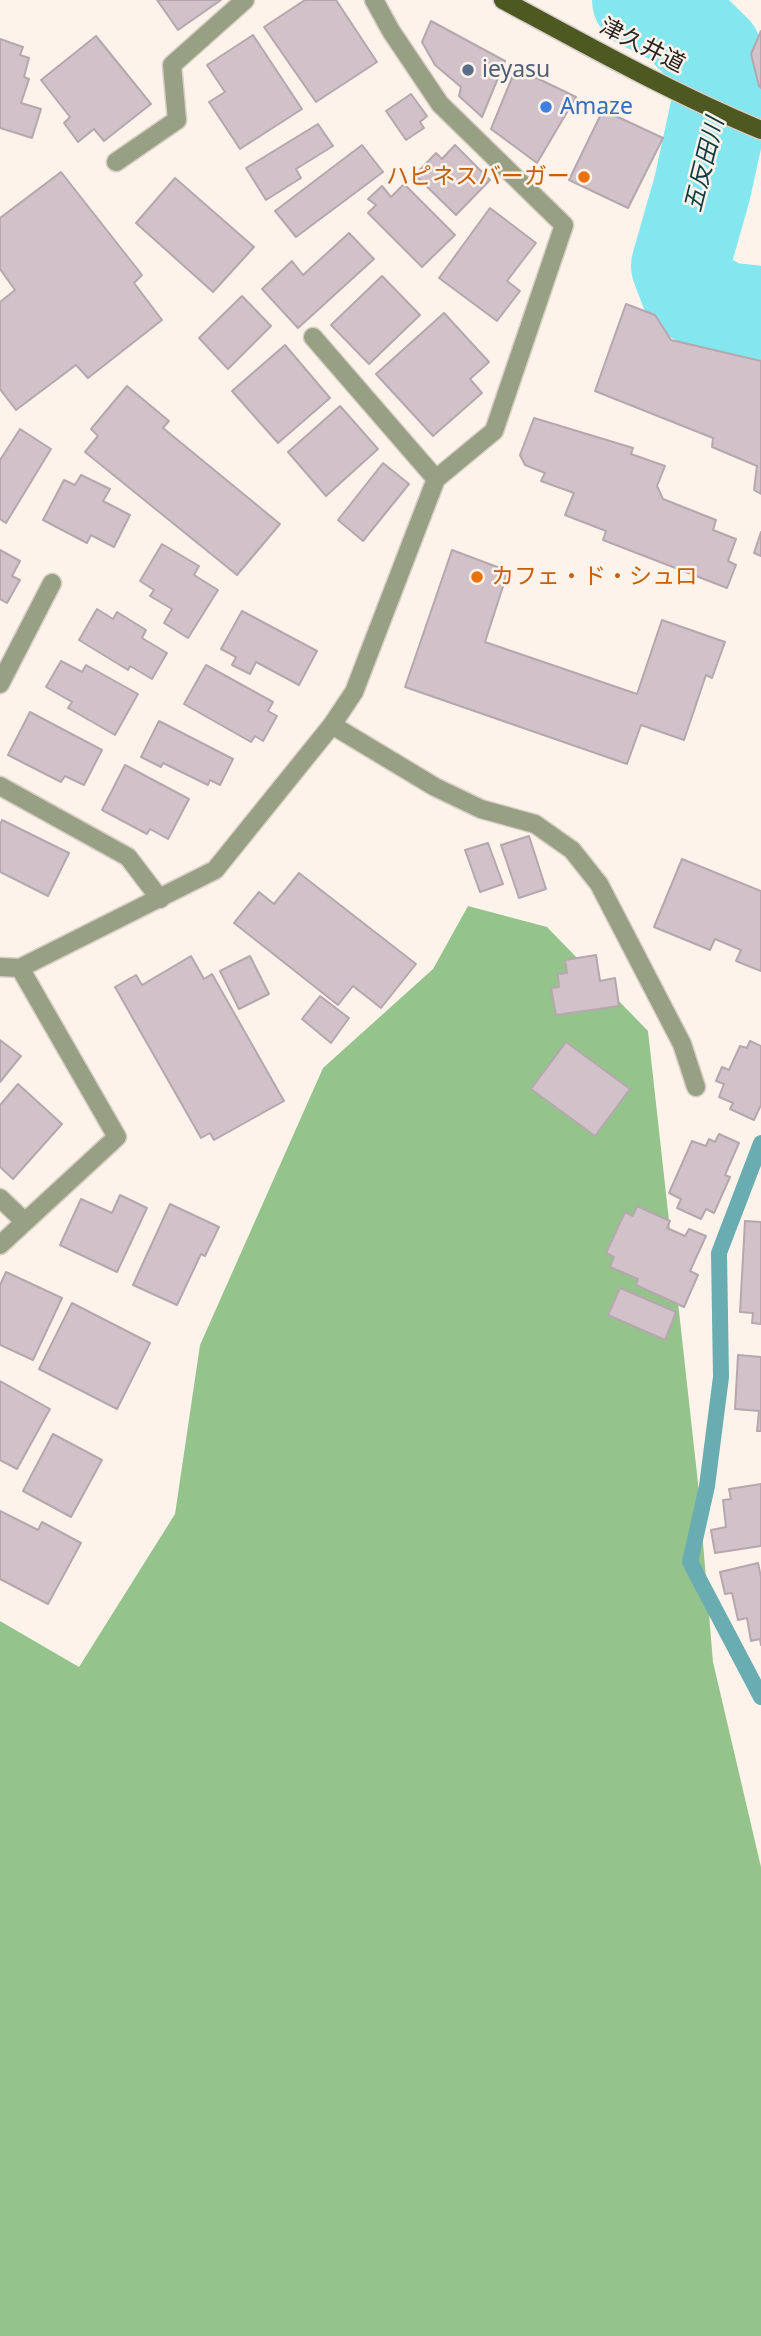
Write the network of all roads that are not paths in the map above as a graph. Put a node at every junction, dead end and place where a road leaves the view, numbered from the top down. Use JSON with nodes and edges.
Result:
{"nodes":[{"id":1,"x":245,"y":0,"type":"edge"},
{"id":2,"x":374,"y":0,"type":"edge"},
{"id":3,"x":503,"y":0,"type":"edge"},
{"id":4,"x":756,"y":128,"type":"edge"},
{"id":5,"x":116,"y":162,"type":"dead end"},
{"id":6,"x":313,"y":337,"type":"dead end"},
{"id":7,"x":436,"y":479,"type":"junction"},
{"id":8,"x":52,"y":583,"type":"dead end"},
{"id":9,"x":0,"y":684,"type":"edge"},
{"id":10,"x":332,"y":725,"type":"junction"},
{"id":11,"x":0,"y":786,"type":"edge"},
{"id":12,"x":160,"y":899,"type":"junction"},
{"id":13,"x":0,"y":967,"type":"edge"},
{"id":14,"x":20,"y":968,"type":"junction"},
{"id":15,"x":696,"y":1087,"type":"dead end"},
{"id":16,"x":0,"y":1198,"type":"edge"},
{"id":17,"x":24,"y":1221,"type":"junction"},
{"id":18,"x":0,"y":1245,"type":"edge"}],
"edges":[{"from":1,"to":5,"type":"street"},
{"from":2,"to":7,"type":"street"},
{"from":3,"to":4,"type":"main road","name":"津久井道"},
{"from":6,"to":7,"type":"street"},
{"from":7,"to":10,"type":"street"},
{"from":8,"to":9,"type":"street"},
{"from":10,"to":12,"type":"street"},
{"from":10,"to":15,"type":"street"},
{"from":11,"to":12,"type":"street"},
{"from":12,"to":14,"type":"street"},
{"from":13,"to":14,"type":"street"},
{"from":14,"to":17,"type":"street"},
{"from":16,"to":17,"type":"street"},
{"from":17,"to":18,"type":"street"}]}
